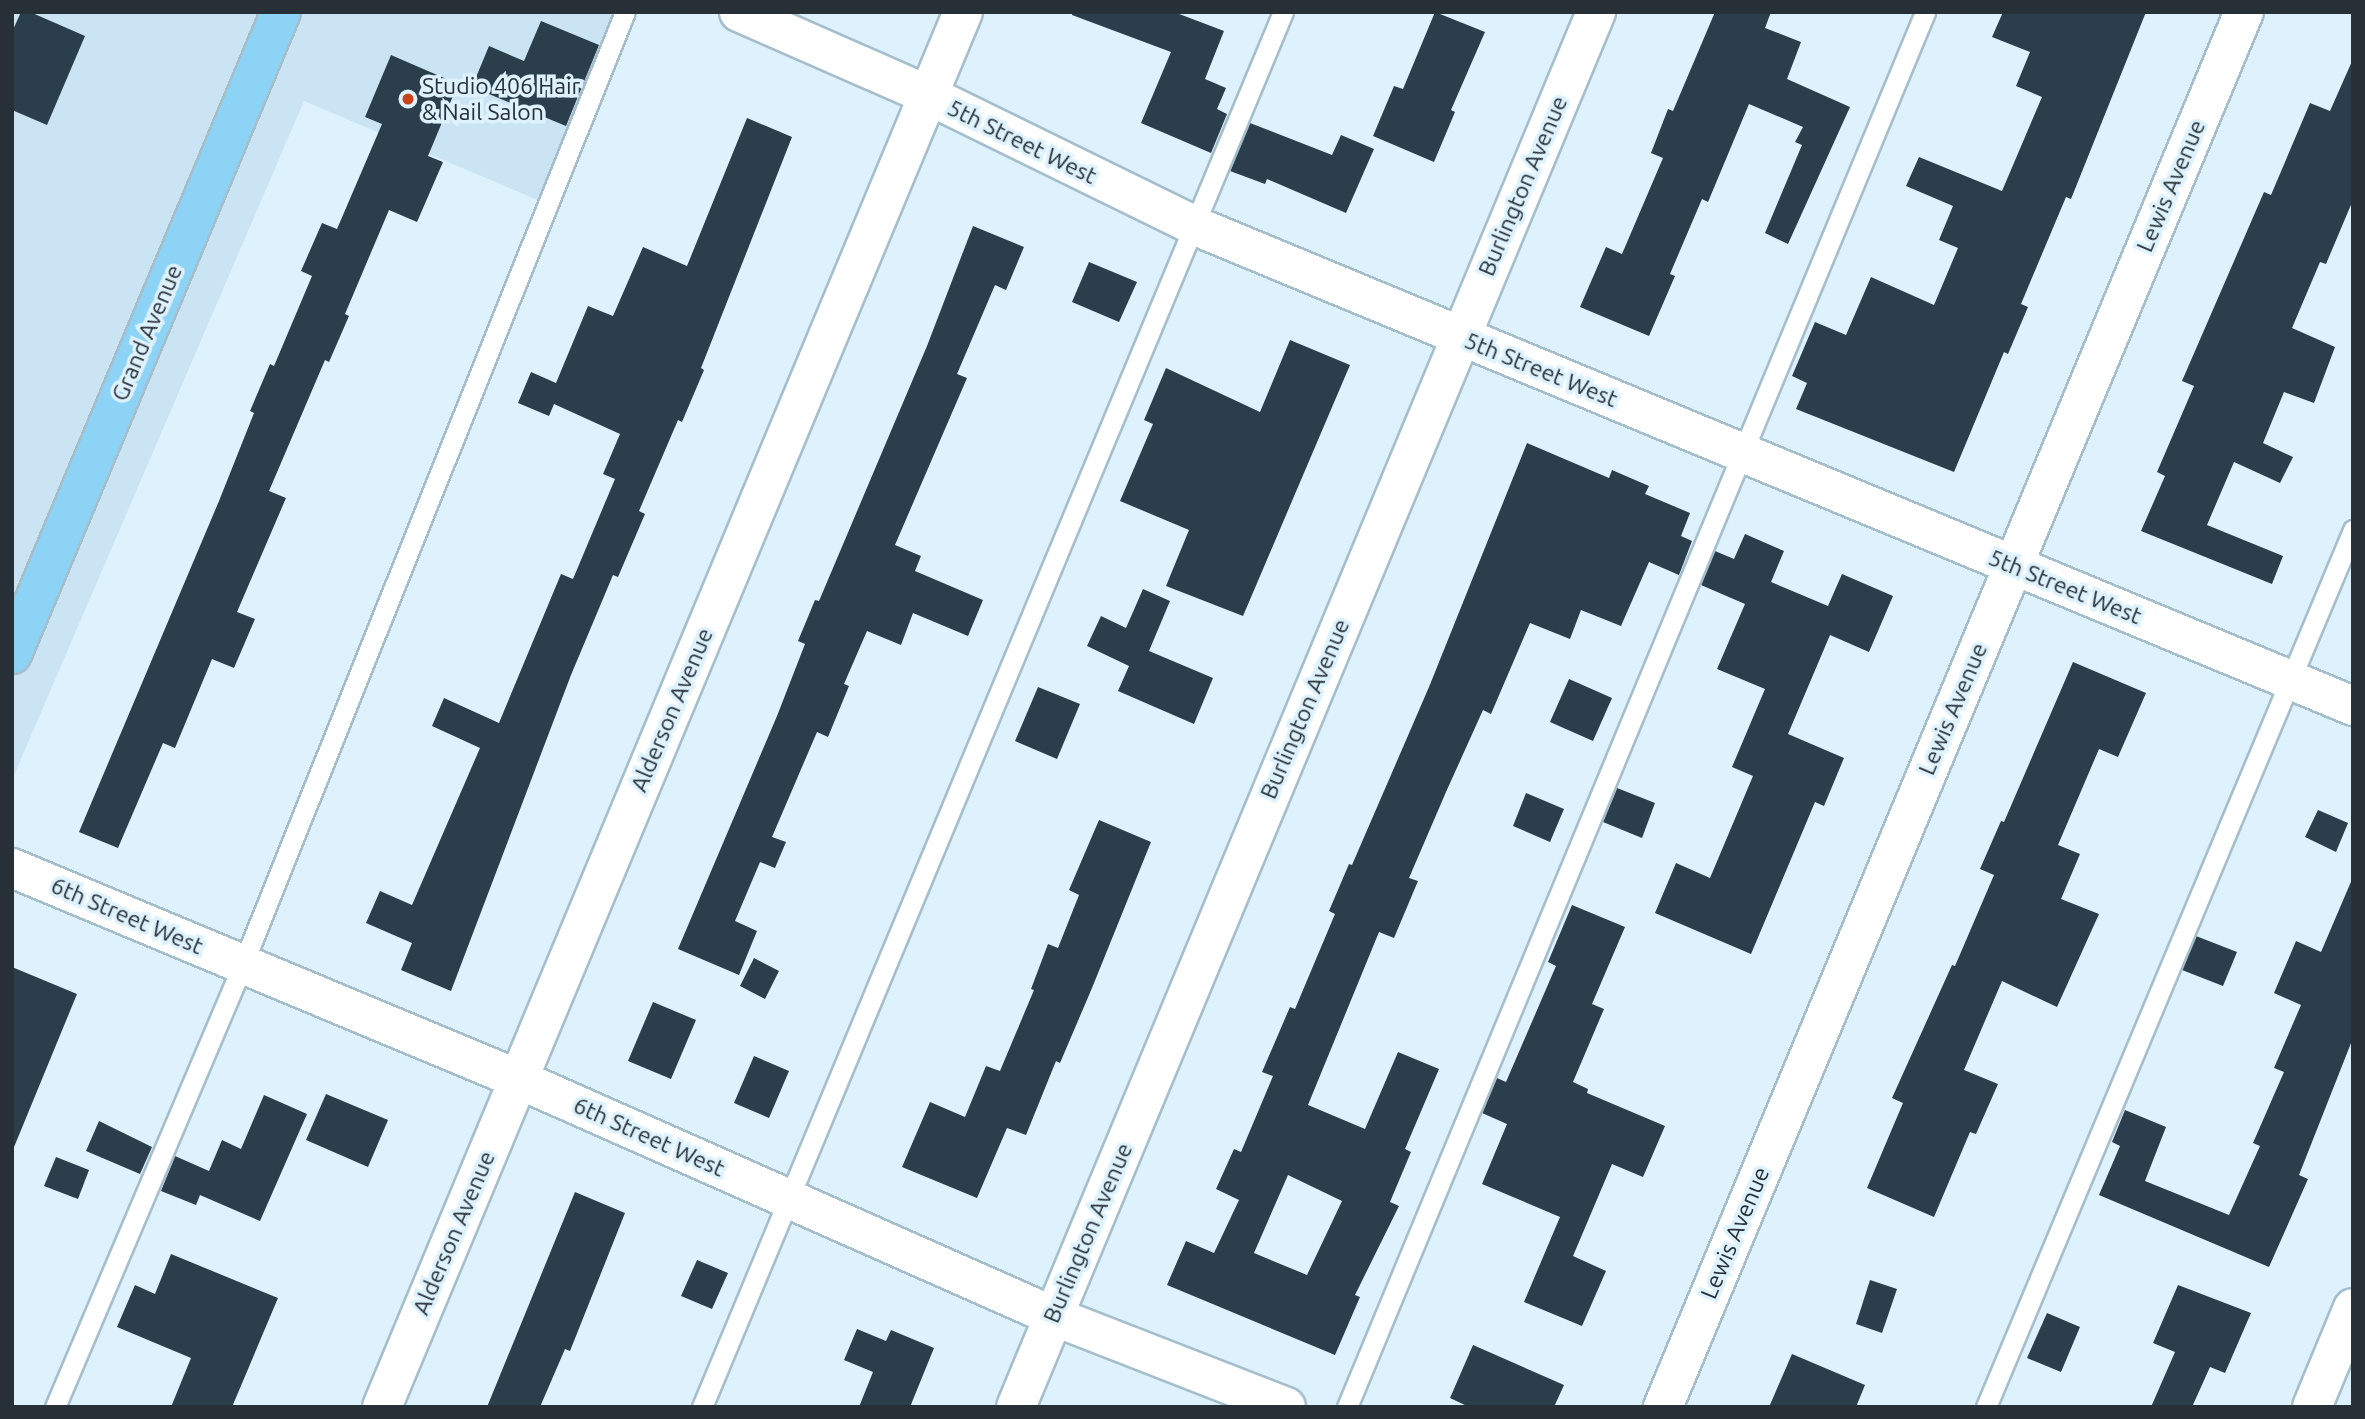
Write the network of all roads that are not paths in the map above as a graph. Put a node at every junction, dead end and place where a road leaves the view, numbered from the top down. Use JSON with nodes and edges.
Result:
{"nodes":[{"id":1,"x":281,"y":12,"type":"edge"},
{"id":2,"x":625,"y":12,"type":"edge"},
{"id":3,"x":739,"y":12,"type":"edge"},
{"id":4,"x":963,"y":12,"type":"edge"},
{"id":5,"x":1283,"y":12,"type":"edge"},
{"id":6,"x":1596,"y":12,"type":"edge"},
{"id":7,"x":1925,"y":12,"type":"edge"},
{"id":8,"x":2244,"y":12,"type":"edge"},
{"id":9,"x":928,"y":95,"type":"junction"},
{"id":10,"x":1193,"y":225,"type":"junction"},
{"id":11,"x":1460,"y":336,"type":"junction"},
{"id":12,"x":1743,"y":453,"type":"junction"},
{"id":13,"x":2353,"y":530,"type":"edge"},
{"id":14,"x":2013,"y":565,"type":"junction"},
{"id":15,"x":12,"y":654,"type":"edge"},
{"id":16,"x":2290,"y":680,"type":"junction"},
{"id":17,"x":2353,"y":706,"type":"edge"},
{"id":18,"x":12,"y":868,"type":"edge"},
{"id":19,"x":243,"y":964,"type":"junction"},
{"id":20,"x":518,"y":1079,"type":"junction"},
{"id":21,"x":789,"y":1199,"type":"junction"},
{"id":22,"x":2353,"y":1308,"type":"edge"},
{"id":23,"x":1054,"y":1316,"type":"junction"},
{"id":24,"x":55,"y":1407,"type":"edge"},
{"id":25,"x":382,"y":1407,"type":"edge"},
{"id":26,"x":702,"y":1407,"type":"edge"},
{"id":27,"x":1016,"y":1407,"type":"edge"},
{"id":28,"x":1286,"y":1407,"type":"edge"},
{"id":29,"x":1348,"y":1407,"type":"edge"},
{"id":30,"x":1663,"y":1407,"type":"edge"},
{"id":31,"x":1986,"y":1407,"type":"edge"},
{"id":32,"x":2312,"y":1407,"type":"edge"}],
"edges":[{"from":1,"to":15,"type":"main road","name":"Grand Avenue"},
{"from":2,"to":19,"type":"lane"},
{"from":3,"to":9,"type":"street","name":"5th Street West"},
{"from":4,"to":9,"type":"street","name":"Alderson Avenue"},
{"from":5,"to":10,"type":"lane"},
{"from":6,"to":11,"type":"street","name":"Burlington Avenue"},
{"from":7,"to":12,"type":"lane"},
{"from":8,"to":14,"type":"street","name":"Lewis Avenue"},
{"from":9,"to":10,"type":"street","name":"5th Street West"},
{"from":9,"to":20,"type":"street","name":"Alderson Avenue"},
{"from":10,"to":11,"type":"street","name":"5th Street West"},
{"from":10,"to":21,"type":"lane"},
{"from":11,"to":12,"type":"street","name":"5th Street West"},
{"from":11,"to":23,"type":"street","name":"Burlington Avenue"},
{"from":12,"to":14,"type":"street","name":"5th Street West"},
{"from":12,"to":29,"type":"lane"},
{"from":13,"to":16,"type":"lane"},
{"from":14,"to":16,"type":"street","name":"5th Street West"},
{"from":14,"to":30,"type":"street","name":"Lewis Avenue"},
{"from":16,"to":17,"type":"street","name":"5th Street West"},
{"from":16,"to":31,"type":"lane"},
{"from":18,"to":19,"type":"street","name":"6th Street West"},
{"from":19,"to":20,"type":"street","name":"6th Street West"},
{"from":19,"to":24,"type":"lane"},
{"from":20,"to":21,"type":"street","name":"6th Street West"},
{"from":20,"to":25,"type":"street","name":"Alderson Avenue"},
{"from":21,"to":23,"type":"street","name":"6th Street West"},
{"from":21,"to":26,"type":"lane"},
{"from":22,"to":32,"type":"street"},
{"from":23,"to":27,"type":"street","name":"Burlington Avenue"},
{"from":23,"to":28,"type":"street","name":"6th Street West"}]}
